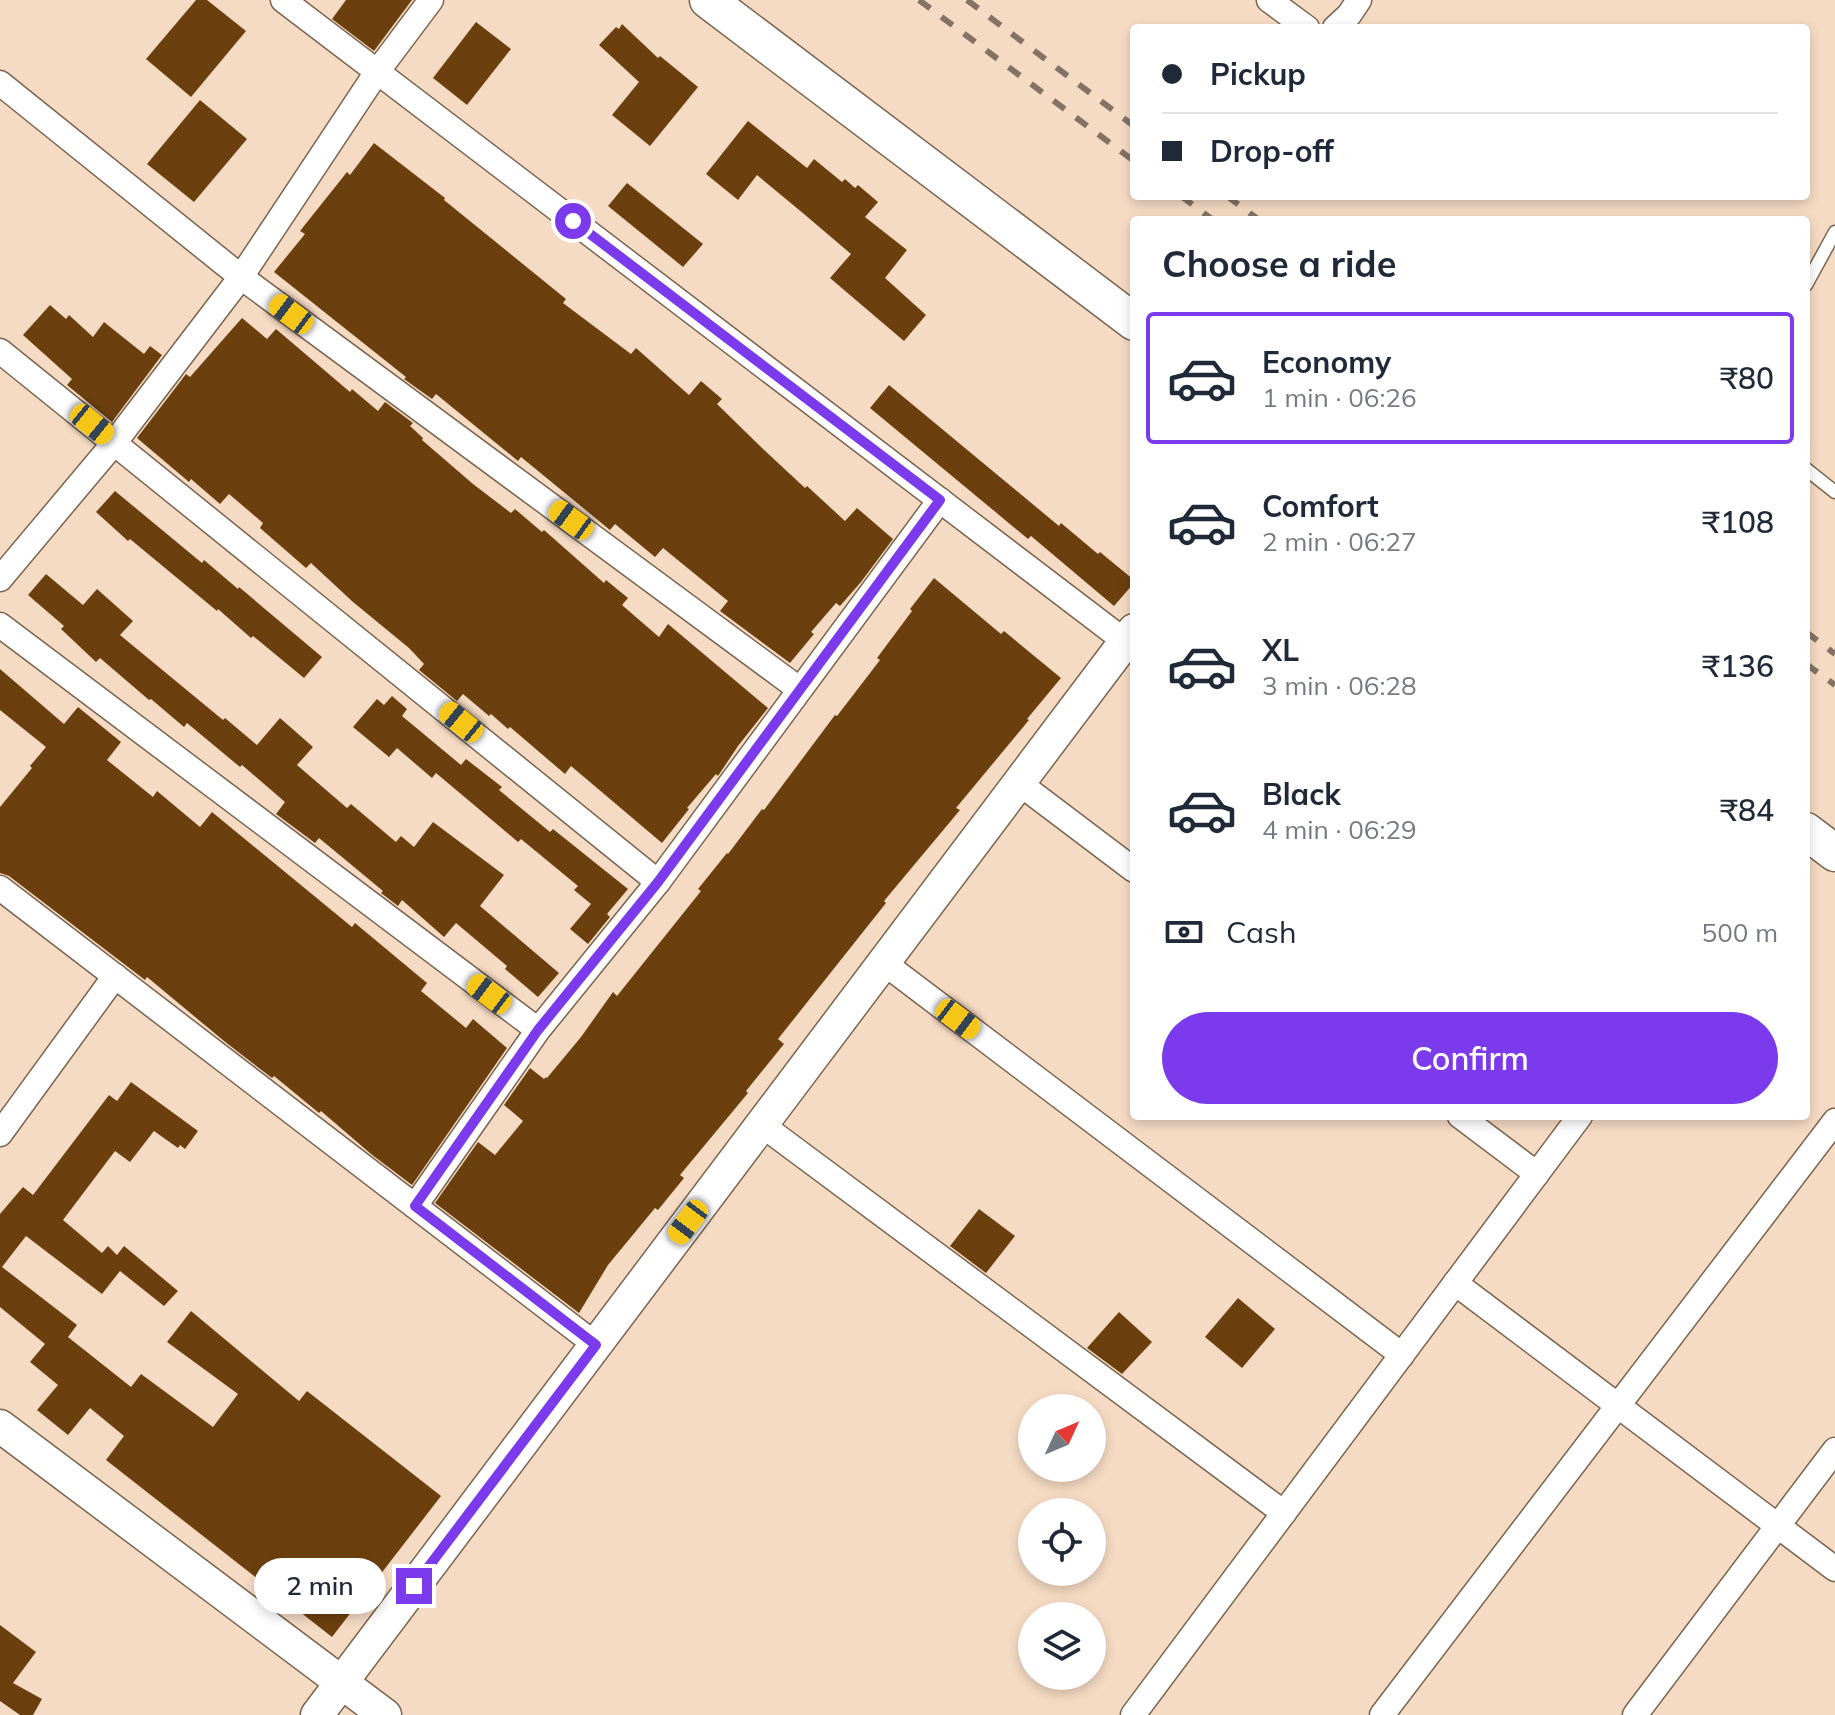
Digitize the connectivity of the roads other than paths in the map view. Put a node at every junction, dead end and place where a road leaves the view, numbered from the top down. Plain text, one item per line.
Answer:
1 (283, 0) edge
2 (431, 0) edge
3 (708, 0) edge
4 (1269, 0) edge
5 (1359, 0) edge
6 (1302, 24) edge
7 (1339, 24) edge
8 (377, 72) junction
9 (0, 83) edge
10 (1835, 232) edge
11 (241, 277) junction
12 (1810, 278) edge
13 (1130, 319) edge
14 (0, 351) edge
15 (115, 442) junction
16 (1810, 472) edge
17 (1835, 492) edge
18 (940, 500) junction
19 (0, 579) edge
20 (0, 625) edge
21 (1130, 636) edge
22 (799, 689) junction
23 (1019, 783) junction
24 (1810, 834) edge
25 (1835, 853) edge
26 (1130, 867) edge
27 (658, 882) junction
28 (0, 888) edge
29 (884, 963) junction
30 (115, 976) junction
31 (538, 1030) junction
32 (1465, 1120) edge
33 (1577, 1120) edge
34 (1835, 1121) edge
35 (762, 1125) junction
36 (0, 1134) edge
37 (1537, 1174) junction
38 (415, 1206) junction
39 (1455, 1283) junction
40 (596, 1345) junction
41 (1402, 1355) junction
42 (1618, 1405) junction
43 (0, 1426) edge
44 (1835, 1450) edge
45 (1284, 1513) junction
46 (1778, 1526) junction
47 (1835, 1569) edge
48 (342, 1683) junction
49 (317, 1715) edge
50 (385, 1715) edge
51 (1133, 1715) edge
52 (1382, 1715) edge
53 (1635, 1715) edge

1 - 8 street
2 - 8 street
3 - 13 main road
4 - 6 street
5 - 7 street
8 - 11 street
8 - 18 street
9 - 11 street
10 - 12 lane
11 - 15 street
11 - 22 street
14 - 15 street
15 - 19 street
15 - 27 street
16 - 17 lane
18 - 21 street
18 - 22 street
20 - 31 street
21 - 23 street
22 - 27 street
23 - 26 street
23 - 29 street
24 - 25 main road
27 - 31 street
28 - 30 street
29 - 35 street
29 - 41 street
30 - 36 street
30 - 38 street
31 - 38 street
32 - 37 street
33 - 37 street
34 - 42 street
35 - 40 street
35 - 45 street
37 - 39 street
38 - 40 street
39 - 41 street
39 - 42 street
40 - 48 street
41 - 45 street
42 - 46 street
42 - 52 street
43 - 48 street
44 - 46 street
45 - 51 street
46 - 47 street
46 - 53 street
48 - 49 street
48 - 50 street

